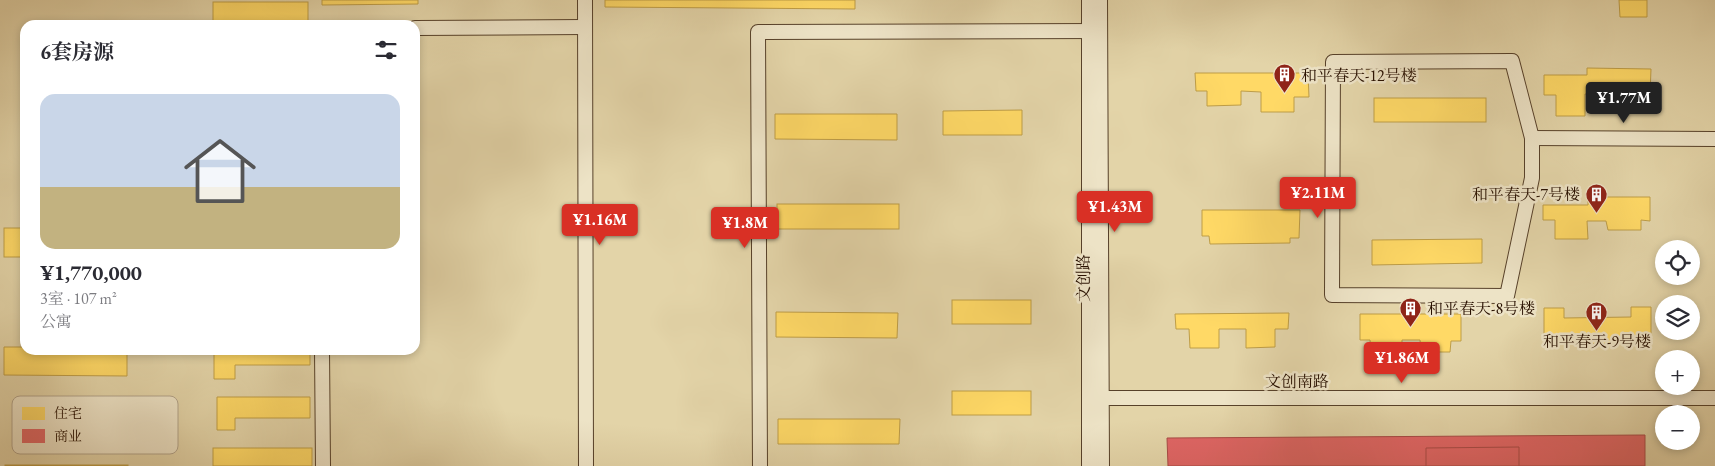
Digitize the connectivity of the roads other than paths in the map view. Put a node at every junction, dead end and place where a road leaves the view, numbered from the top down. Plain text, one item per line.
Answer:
1 (585, 0) edge
2 (1089, 0) edge
3 (1100, 0) edge
4 (584, 27) junction
5 (420, 28) edge
6 (1094, 31) junction
7 (1532, 138) junction
8 (1715, 139) edge
9 (322, 355) edge
10 (1095, 398) junction
11 (1715, 398) edge
12 (322, 466) edge
13 (586, 466) edge
14 (760, 466) edge
15 (1089, 466) edge
16 (1102, 466) edge

1 - 4 street
2 - 6 street, 文创路
3 - 6 street, 文创路
4 - 5 street
4 - 13 street
6 - 10 street, 文创路
6 - 14 street
7 - 7 street
7 - 8 street
9 - 12 street
10 - 11 street, 文创南路
10 - 15 street, 文创路
10 - 16 street, 文创路

